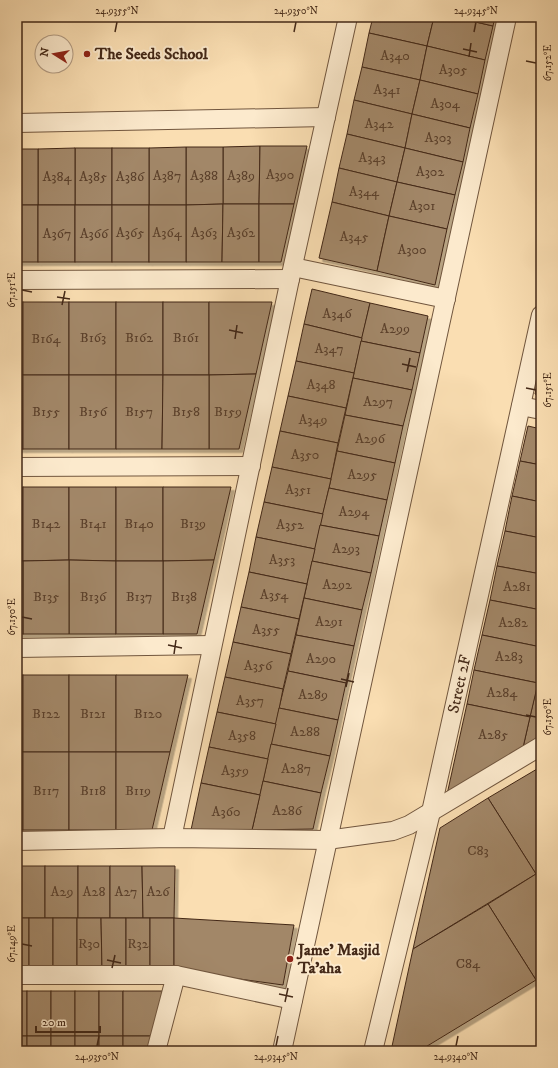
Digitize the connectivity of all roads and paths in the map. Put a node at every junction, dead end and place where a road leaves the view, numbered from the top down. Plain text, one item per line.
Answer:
1 (348, 17) edge
2 (507, 17) edge
3 (326, 117) junction
4 (17, 123) edge
5 (291, 273) junction
6 (17, 280) edge
7 (446, 299) junction
8 (541, 315) edge
9 (521, 406) junction
10 (541, 410) edge
11 (251, 466) junction
12 (17, 467) edge
13 (212, 645) junction
14 (17, 648) edge
15 (541, 746) edge
16 (431, 812) junction
17 (172, 838) junction
18 (327, 840) junction
19 (17, 842) edge
20 (17, 975) edge
21 (176, 975) junction
22 (293, 1000) junction
23 (156, 1051) edge
24 (282, 1051) edge
25 (373, 1051) edge

1 - 3 street
2 - 7 street
3 - 4 street
3 - 5 street
5 - 6 street
5 - 7 street
5 - 11 street
7 - 18 street
8 - 9 street, Street 2F
9 - 10 street
9 - 16 street, Street 2F
11 - 12 street
11 - 13 street
13 - 14 street
13 - 17 street
15 - 16 street
16 - 18 street
16 - 25 street, Street 2F
17 - 18 street
17 - 19 street
18 - 22 street
20 - 21 street
21 - 22 street
21 - 23 street
22 - 24 street

